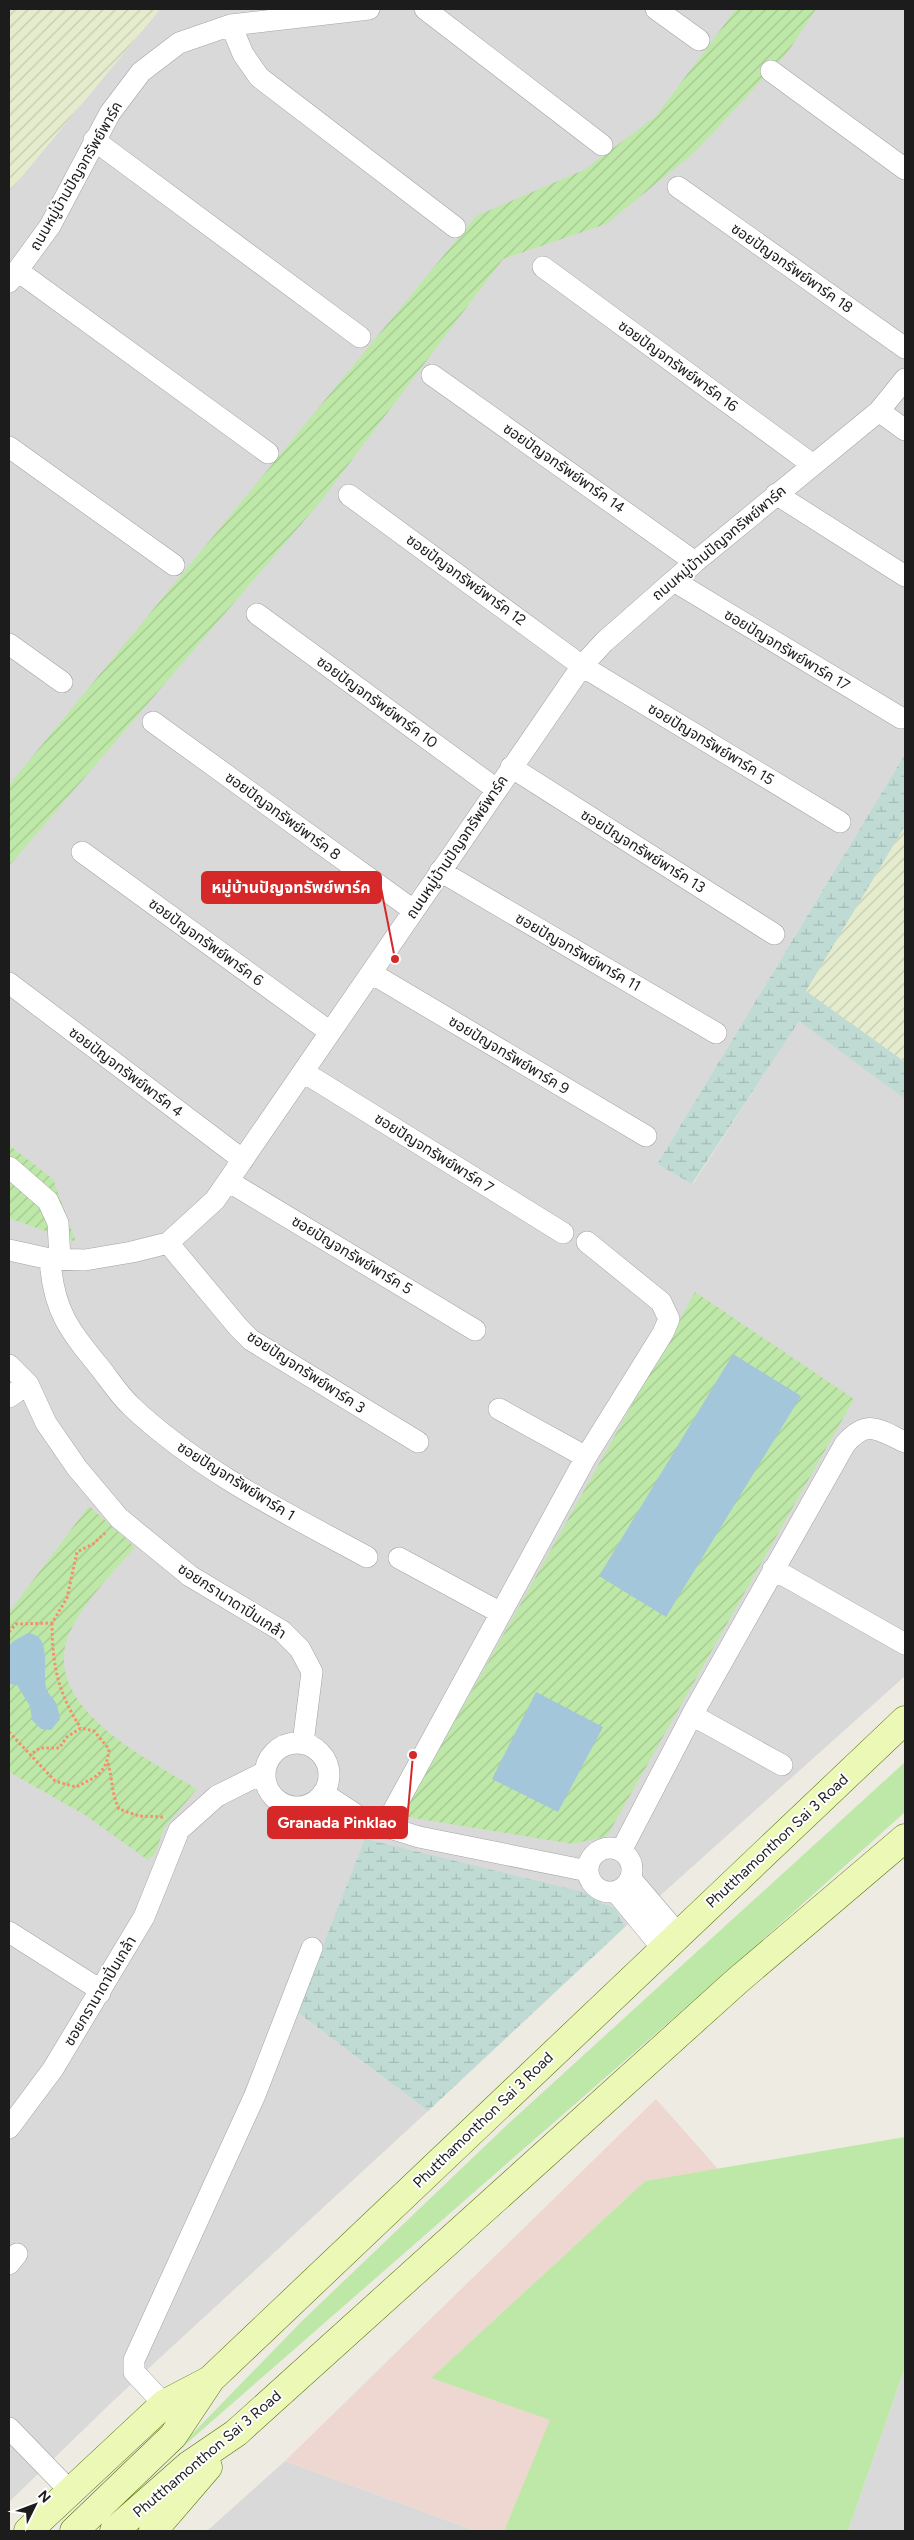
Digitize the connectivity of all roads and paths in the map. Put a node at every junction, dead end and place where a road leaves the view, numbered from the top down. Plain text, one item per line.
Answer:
1 (369, 9) edge
2 (425, 9) edge
3 (656, 9) edge
4 (231, 26) junction
5 (699, 40) dead end
6 (771, 71) dead end
7 (94, 140) junction
8 (602, 145) dead end
9 (905, 169) edge
10 (678, 187) dead end
11 (456, 227) dead end
12 (543, 267) dead end
13 (14, 277) edge
14 (360, 337) dead end
15 (905, 348) edge
16 (432, 374) dead end
17 (905, 379) edge
18 (879, 411) junction
19 (905, 430) edge
20 (9, 447) edge
21 (268, 453) dead end
22 (813, 465) junction
23 (776, 494) junction
24 (349, 495) dead end
25 (695, 562) junction
26 (174, 565) dead end
27 (905, 576) edge
28 (674, 581) junction
29 (257, 614) dead end
30 (9, 644) edge
31 (582, 666) junction
32 (62, 682) dead end
33 (901, 718) dead end
34 (154, 722) dead end
35 (511, 767) junction
36 (496, 789) junction
37 (840, 822) dead end
38 (82, 852) dead end
39 (440, 871) junction
40 (414, 910) junction
41 (774, 934) dead end
42 (371, 973) junction
43 (9, 983) edge
44 (330, 1032) junction
45 (716, 1033) dead end
46 (304, 1073) junction
47 (646, 1136) dead end
48 (243, 1160) junction
49 (9, 1166) edge
50 (228, 1181) junction
51 (563, 1232) dead end
52 (587, 1242) dead end
53 (168, 1243) junction
54 (9, 1250) edge
55 (55, 1259) junction
56 (476, 1330) dead end
57 (9, 1365) edge
58 (28, 1384) junction
59 (9, 1397) edge
60 (499, 1409) dead end
61 (418, 1442) dead end
62 (905, 1442) edge
63 (586, 1457) junction
64 (119, 1518) junction
65 (367, 1557) dead end
66 (399, 1558) dead end
67 (773, 1570) junction
68 (499, 1612) junction
69 (52, 1623) junction
70 (9, 1632) edge
71 (905, 1644) edge
72 (692, 1715) junction
73 (905, 1720) edge
74 (81, 1728) junction
75 (9, 1732) edge
76 (303, 1743) junction
77 (31, 1754) junction
78 (108, 1762) junction
79 (782, 1765) dead end
80 (265, 1772) junction
81 (323, 1793) junction
82 (385, 1826) junction
83 (179, 1830) junction
84 (905, 1838) edge
85 (621, 1851) junction
86 (588, 1871) junction
87 (623, 1886) junction
88 (9, 1932) edge
89 (671, 1941) junction
90 (312, 1948) dead end
91 (100, 1993) junction
92 (9, 2128) edge
93 (212, 2379) junction
94 (164, 2404) junction
95 (9, 2428) edge
96 (236, 2433) junction
97 (71, 2492) junction
98 (158, 2530) edge
99 (28, 2531) edge
100 (74, 2531) edge
101 (114, 2531) edge

1 - 4 street, ถนนหมู่บ้านปัญจทรัพย์พาร์ค
2 - 8 street
3 - 5 street
4 - 7 street, ถนนหมู่บ้านปัญจทรัพย์พาร์ค
4 - 11 street
6 - 9 street
7 - 13 street, ถนนหมู่บ้านปัญจทรัพย์พาร์ค
7 - 14 street
10 - 15 street, ซอยปัญจทรัพย์พาร์ค 18
12 - 22 street, ซอยปัญจทรัพย์พาร์ค 16
13 - 21 street
16 - 25 street, ซอยปัญจทรัพย์พาร์ค 14
17 - 18 street, ถนนหมู่บ้านปัญจทรัพย์พาร์ค
18 - 19 street
18 - 22 street, ถนนหมู่บ้านปัญจทรัพย์พาร์ค
20 - 26 street
22 - 23 street, ถนนหมู่บ้านปัญจทรัพย์พาร์ค
23 - 25 street, ถนนหมู่บ้านปัญจทรัพย์พาร์ค
23 - 27 street
24 - 31 street, ซอยปัญจทรัพย์พาร์ค 12
25 - 28 street, ถนนหมู่บ้านปัญจทรัพย์พาร์ค
28 - 31 street, ถนนหมู่บ้านปัญจทรัพย์พาร์ค
28 - 33 street, ซอยปัญจทรัพย์พาร์ค 17
29 - 36 street, ซอยปัญจทรัพย์พาร์ค 10
30 - 32 street
31 - 35 street, ถนนหมู่บ้านปัญจทรัพย์พาร์ค
31 - 37 street, ซอยปัญจทรัพย์พาร์ค 15
34 - 40 street, ซอยปัญจทรัพย์พาร์ค 8
35 - 36 street, ถนนหมู่บ้านปัญจทรัพย์พาร์ค
35 - 41 street, ซอยปัญจทรัพย์พาร์ค 13
36 - 39 street, ถนนหมู่บ้านปัญจทรัพย์พาร์ค
38 - 44 street, ซอยปัญจทรัพย์พาร์ค 6
39 - 40 street, ถนนหมู่บ้านปัญจทรัพย์พาร์ค
39 - 45 street, ซอยปัญจทรัพย์พาร์ค 11
40 - 42 street, ถนนหมู่บ้านปัญจทรัพย์พาร์ค
42 - 44 street, ถนนหมู่บ้านปัญจทรัพย์พาร์ค
42 - 47 street, ซอยปัญจทรัพย์พาร์ค 9
43 - 48 street, ซอยปัญจทรัพย์พาร์ค 4
44 - 46 street, ถนนหมู่บ้านปัญจทรัพย์พาร์ค
46 - 48 street, ถนนหมู่บ้านปัญจทรัพย์พาร์ค
46 - 51 street, ซอยปัญจทรัพย์พาร์ค 7
48 - 50 street, ถนนหมู่บ้านปัญจทรัพย์พาร์ค
49 - 55 street, ซอยปัญจทรัพย์พาร์ค 1
50 - 53 street, ถนนหมู่บ้านปัญจทรัพย์พาร์ค
50 - 56 street, ซอยปัญจทรัพย์พาร์ค 5
52 - 63 street
53 - 55 street
53 - 61 street, ซอยปัญจทรัพย์พาร์ค 3
54 - 55 street
55 - 65 street, ซอยปัญจทรัพย์พาร์ค 1
57 - 58 street, ซอยกรานาดาปิ่นเกล้า
58 - 59 street
58 - 64 street, ซอยกรานาดาปิ่นเกล้า
60 - 63 street
62 - 67 street
63 - 68 street
64 - 69 path
64 - 76 street, ซอยกรานาดาปิ่นเกล้า
66 - 68 street
67 - 71 street
67 - 72 street
68 - 82 street
69 - 70 path
69 - 74 path
72 - 79 street
72 - 85 street
73 - 89 main road, Phutthamonthon Sai 3 Road
74 - 77 path
74 - 78 path
75 - 77 path
76 - 80 street
76 - 81 street
77 - 78 path
78 - 83 path
80 - 81 street
80 - 83 street, ซอยกรานาดาปิ่นเกล้า
81 - 82 street
82 - 86 street
83 - 91 street, ซอยกรานาดาปิ่นเกล้า
84 - 96 main road, Phutthamonthon Sai 3 Road
85 - 86 street
85 - 87 street
86 - 87 street
87 - 89 street
88 - 91 street
89 - 93 main road, Phutthamonthon Sai 3 Road
90 - 94 street
91 - 92 street, ซอยกรานาดาปิ่นเกล้า
93 - 94 main road
93 - 100 main road, Phutthamonthon Sai 3 Road
94 - 97 main road
95 - 97 street
96 - 98 main road
96 - 101 main road, Phutthamonthon Sai 3 Road
97 - 99 main road

